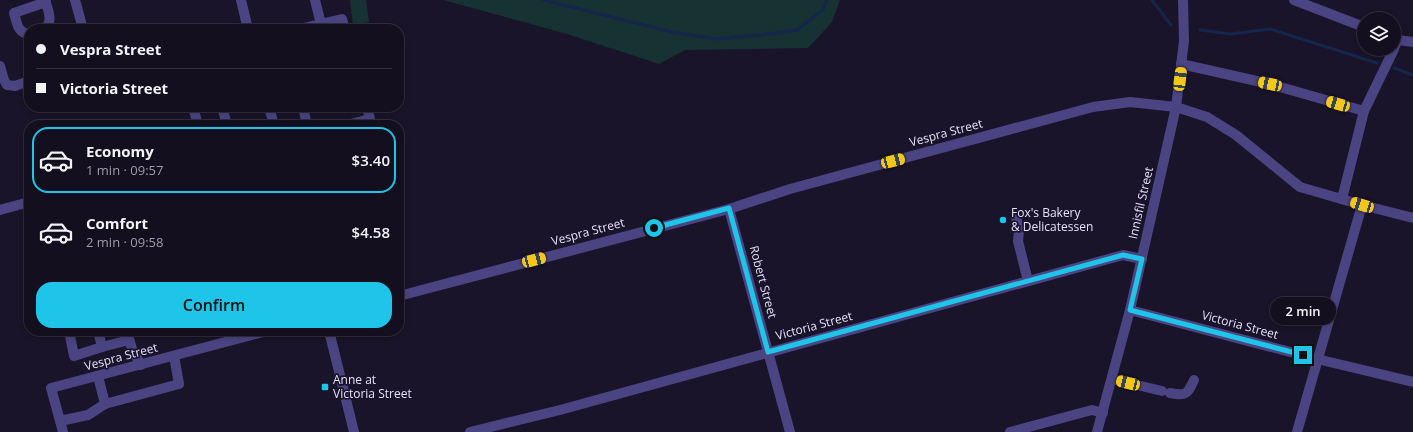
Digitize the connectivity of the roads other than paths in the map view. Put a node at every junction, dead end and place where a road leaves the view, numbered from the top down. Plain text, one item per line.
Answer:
1 (75, 0) edge
2 (240, 0) edge
3 (316, 0) edge
4 (1183, 0) edge
5 (1294, 0) edge
6 (45, 1) edge
7 (48, 24) edge
8 (82, 24) edge
9 (247, 24) edge
10 (321, 24) joint
11 (344, 24) edge
12 (1357, 24) edge
13 (24, 34) edge
14 (1413, 42) edge
15 (1401, 43) edge
16 (1390, 56) edge
17 (1181, 64) junction
18 (0, 66) edge
19 (24, 83) edge
20 (1176, 107) junction
21 (368, 112) edge
22 (1364, 112) junction
23 (366, 120) edge
24 (1342, 199) junction
25 (24, 203) edge
26 (1362, 205) junction
27 (729, 208) junction
28 (0, 210) edge
29 (1016, 217) dead end
30 (1413, 218) edge
31 (1142, 259) junction
32 (1028, 281) junction
33 (404, 295) edge
34 (1130, 310) junction
35 (70, 336) edge
36 (99, 336) edge
37 (126, 336) edge
38 (128, 336) edge
39 (248, 336) edge
40 (329, 336) edge
41 (102, 348) junction
42 (768, 352) junction
43 (174, 356) junction
44 (1317, 359) junction
45 (141, 365) junction
46 (98, 376) junction
47 (1112, 379) junction
48 (1194, 380) dead end
49 (1413, 382) edge
50 (105, 404) junction
51 (1103, 412) junction
52 (60, 421) junction
53 (63, 432) edge
54 (354, 432) edge
55 (470, 432) edge
56 (790, 432) edge
57 (1010, 432) edge
58 (1098, 432) edge
59 (1297, 432) edge

1 - 8 street
2 - 9 street
3 - 10 street
4 - 17 street, Innisfil Street
5 - 12 street
6 - 7 street
6 - 13 street
10 - 11 street
14 - 15 street
16 - 22 street
17 - 20 street, Innisfil Street
17 - 22 street
18 - 19 street
20 - 24 street, Vespra Street
20 - 27 street, Vespra Street
20 - 31 street, Innisfil Street
21 - 23 street
22 - 24 street
24 - 26 street, Vespra Street
25 - 28 street
26 - 30 street, Vespra Street
26 - 44 street
27 - 33 street, Vespra Street
27 - 42 street, Robert Street
29 - 32 street
31 - 32 street, Victoria Street
31 - 34 street, Innisfil Street
32 - 42 street, Victoria Street
34 - 44 street, Victoria Street
34 - 47 street, Innisfil Street
35 - 41 street
36 - 41 street
37 - 41 street
38 - 45 street
39 - 43 street, Vespra Street
40 - 54 street
42 - 55 street, Victoria Street
42 - 56 street, Robert Street
43 - 45 street, Vespra Street
43 - 50 street
44 - 49 street, Victoria Street
44 - 59 street
45 - 46 street, Vespra Street
46 - 50 street
46 - 52 street, Vespra Street
47 - 48 street
47 - 51 street, Innisfil Street
50 - 52 street
51 - 57 street
51 - 58 street, Innisfil Street
52 - 53 street

